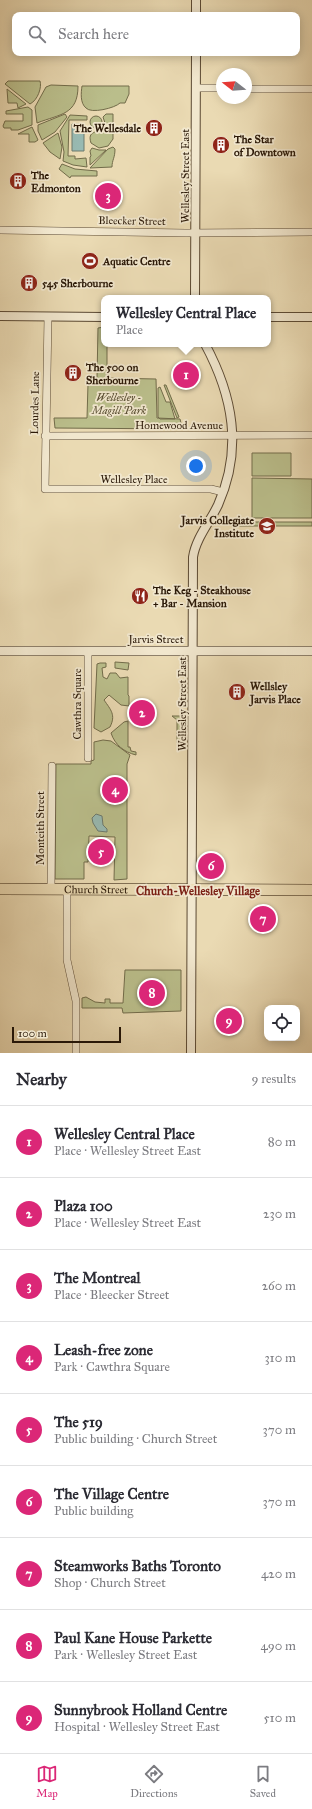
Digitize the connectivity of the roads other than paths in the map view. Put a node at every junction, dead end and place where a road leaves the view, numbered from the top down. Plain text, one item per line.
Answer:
1 (196, 0) edge
2 (196, 12) edge
3 (196, 56) edge
4 (196, 88) junction
5 (216, 88) edge
6 (252, 89) edge
7 (312, 89) edge
8 (0, 230) edge
9 (312, 232) edge
10 (196, 233) junction
11 (195, 295) edge
12 (0, 316) edge
13 (48, 317) junction
14 (101, 317) edge
15 (271, 317) edge
16 (312, 317) edge
17 (206, 347) edge
18 (233, 435) junction
19 (312, 435) edge
20 (46, 436) junction
21 (45, 489) joint
22 (223, 492) junction
23 (0, 651) edge
24 (88, 651) junction
25 (192, 651) junction
26 (312, 652) edge
27 (88, 758) dead end
28 (52, 766) dead end
29 (0, 889) edge
30 (51, 890) junction
31 (67, 890) junction
32 (193, 890) junction
33 (312, 890) edge
34 (76, 1053) edge
35 (192, 1053) edge

1 - 2 street
3 - 4 street, Wellesley Street East
4 - 5 street
4 - 10 street, Wellesley Street East
6 - 7 street
8 - 10 street, Bleecker Street
9 - 10 street, Bleecker Street
10 - 11 street, Wellesley Street East
12 - 13 street
13 - 14 street
13 - 20 street, Lourdes Lane
15 - 16 street
17 - 18 street, Wellesley Street East
18 - 19 street, Homewood Avenue
18 - 20 street, Homewood Avenue
18 - 22 street, Wellesley Street East
20 - 21 street, Lourdes Lane
21 - 22 street, Wellesley Place
22 - 25 street, Wellesley Street East
23 - 24 main road, Jarvis Street
24 - 25 main road, Jarvis Street
24 - 27 street, Cawthra Square
25 - 26 main road, Jarvis Street
25 - 32 street, Wellesley Street East
28 - 30 street, Monteith Street
29 - 30 main road, Church Street
30 - 31 main road, Church Street
31 - 32 main road, Church Street
31 - 34 street
32 - 33 main road, Church Street
32 - 35 street, Wellesley Street East

